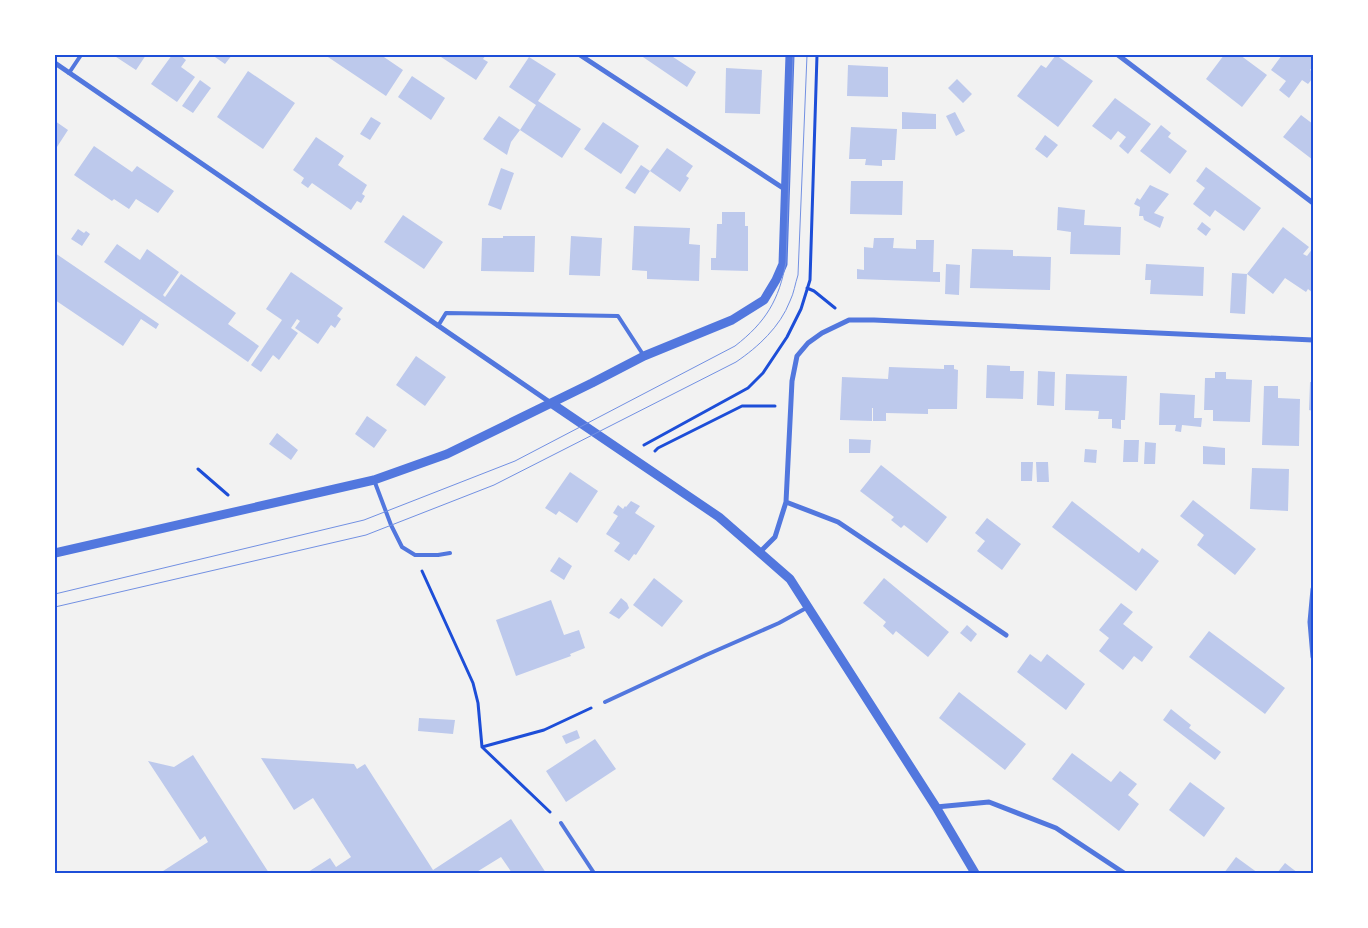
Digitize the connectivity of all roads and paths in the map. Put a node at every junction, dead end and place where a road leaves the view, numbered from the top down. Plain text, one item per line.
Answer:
1 (80, 55) edge
2 (580, 55) edge
3 (790, 55) edge
4 (817, 55) edge
5 (1118, 55) edge
6 (55, 63) edge
7 (68, 72) junction
8 (786, 190) junction
9 (1313, 203) edge
10 (807, 288) junction
11 (849, 320) junction
12 (438, 326) junction
13 (1313, 340) edge
14 (644, 356) junction
15 (551, 403) junction
16 (790, 405) junction
17 (627, 454) junction
18 (642, 464) junction
19 (198, 469) dead end
20 (374, 480) junction
21 (786, 502) junction
22 (245, 510) junction
23 (760, 552) junction
24 (55, 553) edge
25 (450, 553) dead end
26 (415, 555) junction
27 (1313, 589) edge
28 (808, 607) junction
29 (1006, 635) dead end
30 (1313, 657) edge
31 (605, 702) joint
32 (482, 747) junction
33 (936, 807) junction
34 (561, 822) joint
35 (594, 873) edge
36 (975, 873) edge
37 (1124, 873) edge

1 - 7 lane
2 - 8 street
3 - 8 street
4 - 10 path
5 - 9 street
6 - 7 street
7 - 12 street
8 - 14 street
10 - 11 path
10 - 17 path
11 - 13 street
11 - 16 street
12 - 14 lane
12 - 15 street
14 - 15 street
15 - 17 street
15 - 20 street
16 - 18 path
16 - 21 street
17 - 18 street
18 - 23 street
19 - 22 path
20 - 22 street
20 - 26 lane
21 - 23 street
21 - 29 street
22 - 24 street
23 - 28 street
25 - 26 lane
26 - 32 path
27 - 30 street
28 - 31 lane
28 - 33 street
31 - 32 path
32 - 34 path
33 - 36 street
33 - 37 street
34 - 35 lane

